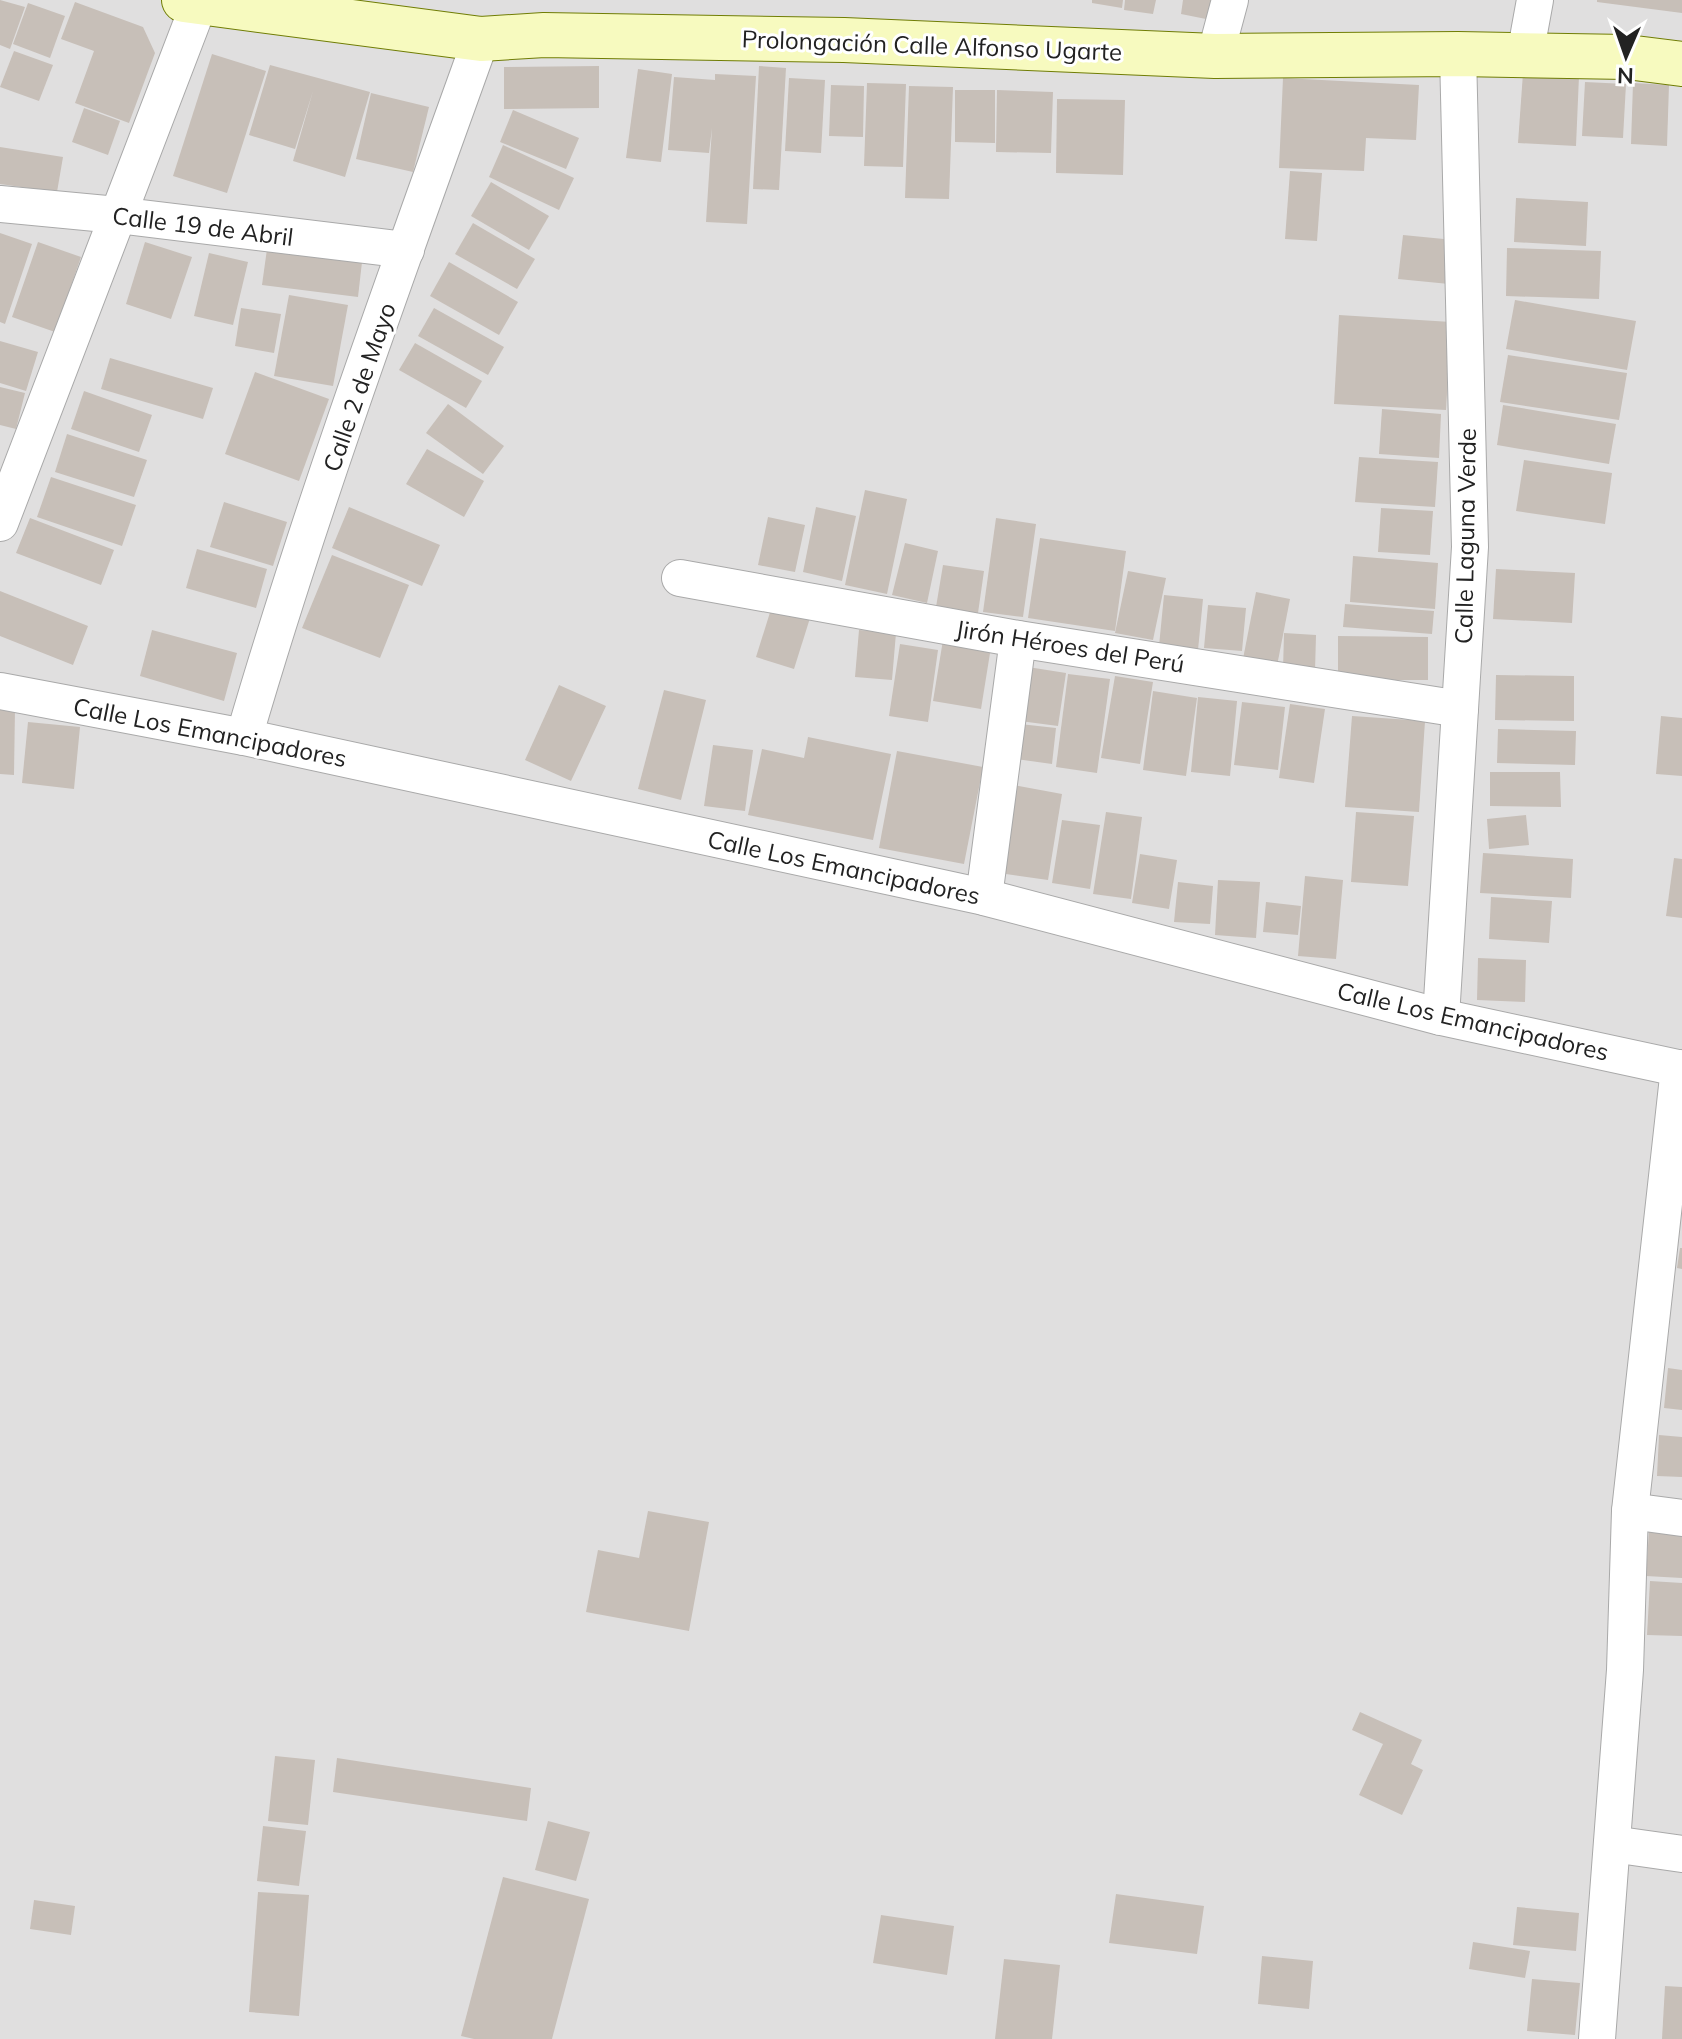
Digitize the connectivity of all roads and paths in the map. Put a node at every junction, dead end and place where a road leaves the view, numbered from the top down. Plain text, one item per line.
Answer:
1 (1230, 0) edge
2 (1535, 0) edge
3 (192, 2) edge
4 (481, 39) junction
5 (1458, 54) junction
6 (1525, 55) junction
7 (1215, 56) junction
8 (1682, 64) edge
9 (0, 204) edge
10 (117, 215) junction
11 (406, 250) junction
12 (0, 523) edge
13 (680, 578) dead end
14 (1018, 639) junction
15 (0, 691) edge
16 (1460, 709) junction
17 (244, 737) junction
18 (984, 897) junction
19 (1441, 1017) junction
20 (1680, 1068) edge
21 (1630, 1511) junction
22 (1682, 1518) edge
23 (1612, 1844) junction
24 (1682, 1854) edge
25 (1597, 2039) edge

1 - 7 street
2 - 6 street
3 - 4 street, Prolongación Calle Alfonso Ugarte
3 - 10 street
4 - 7 street, Prolongación Calle Alfonso Ugarte
4 - 11 street, Calle 2 de Mayo
5 - 6 street, Prolongación Calle Alfonso Ugarte
5 - 7 street, Prolongación Calle Alfonso Ugarte
5 - 16 street, Calle Laguna Verde
6 - 8 street, Prolongación Calle Alfonso Ugarte
9 - 10 street, Calle 19 de Abril
10 - 11 street, Calle 19 de Abril
10 - 12 street
11 - 17 street, Calle 2 de Mayo
13 - 14 street, Jirón Héroes del Perú
14 - 16 street, Jirón Héroes del Perú
14 - 18 street
15 - 17 street, Calle Los Emancipadores
16 - 19 street, Calle Laguna Verde
17 - 18 street, Calle Los Emancipadores
18 - 19 street, Calle Los Emancipadores
19 - 20 street, Calle Los Emancipadores
20 - 21 street
21 - 22 street
21 - 23 street
23 - 24 street
23 - 25 street

